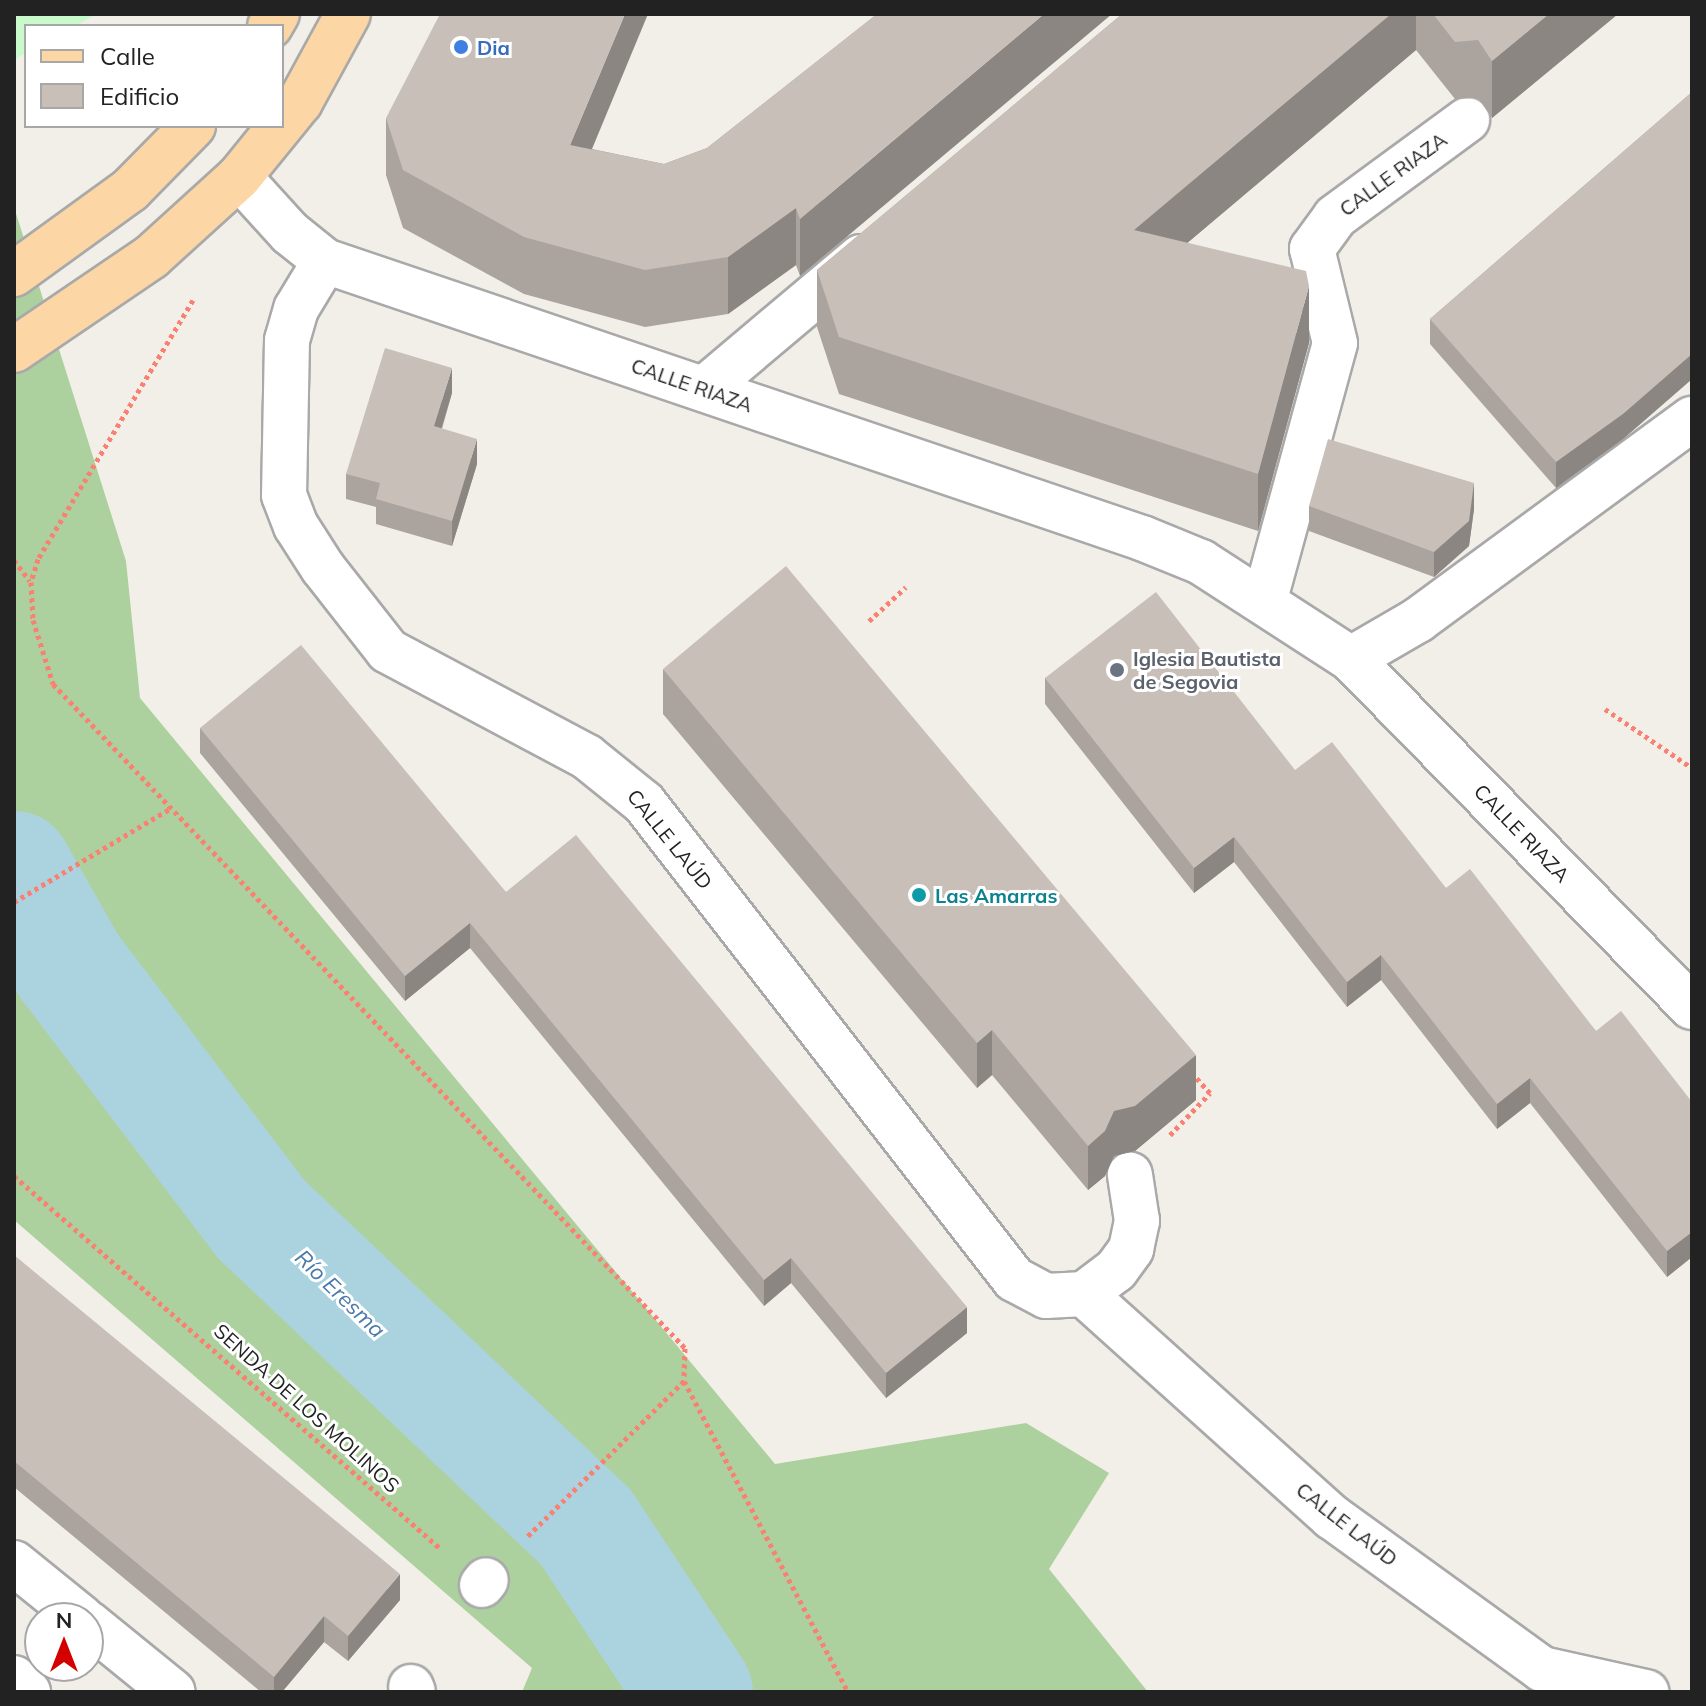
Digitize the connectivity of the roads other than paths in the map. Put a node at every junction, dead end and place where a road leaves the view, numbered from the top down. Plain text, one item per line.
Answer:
1 (348, 14) edge
2 (1467, 120) dead end
3 (284, 122) edge
4 (191, 128) edge
5 (279, 128) edge
6 (239, 177) junction
7 (135, 186) junction
8 (887, 236) edge
9 (325, 261) junction
10 (14, 274) edge
11 (14, 350) edge
12 (704, 389) junction
13 (1692, 419) edge
14 (1265, 599) junction
15 (1351, 659) junction
16 (1692, 1007) edge
17 (1130, 1175) road end
18 (1084, 1294) junction
19 (14, 1563) edge
20 (62, 1602) edge
21 (104, 1636) edge
22 (14, 1678) edge
23 (28, 1692) edge
24 (173, 1692) edge
25 (1646, 1692) edge

1 - 3 main road
2 - 14 street, CALLE RIAZA
4 - 7 main road
5 - 6 main road
6 - 7 main road
6 - 9 street, CALLE RIAZA
6 - 11 main road
7 - 10 main road
8 - 12 street
9 - 12 street, CALLE RIAZA
9 - 18 street, CALLE LAÚD
12 - 14 street, CALLE RIAZA
13 - 15 street
14 - 15 street, CALLE RIAZA
15 - 16 street, CALLE RIAZA
17 - 18 street
18 - 25 street, CALLE LAÚD
19 - 20 street
21 - 24 street
22 - 23 street

